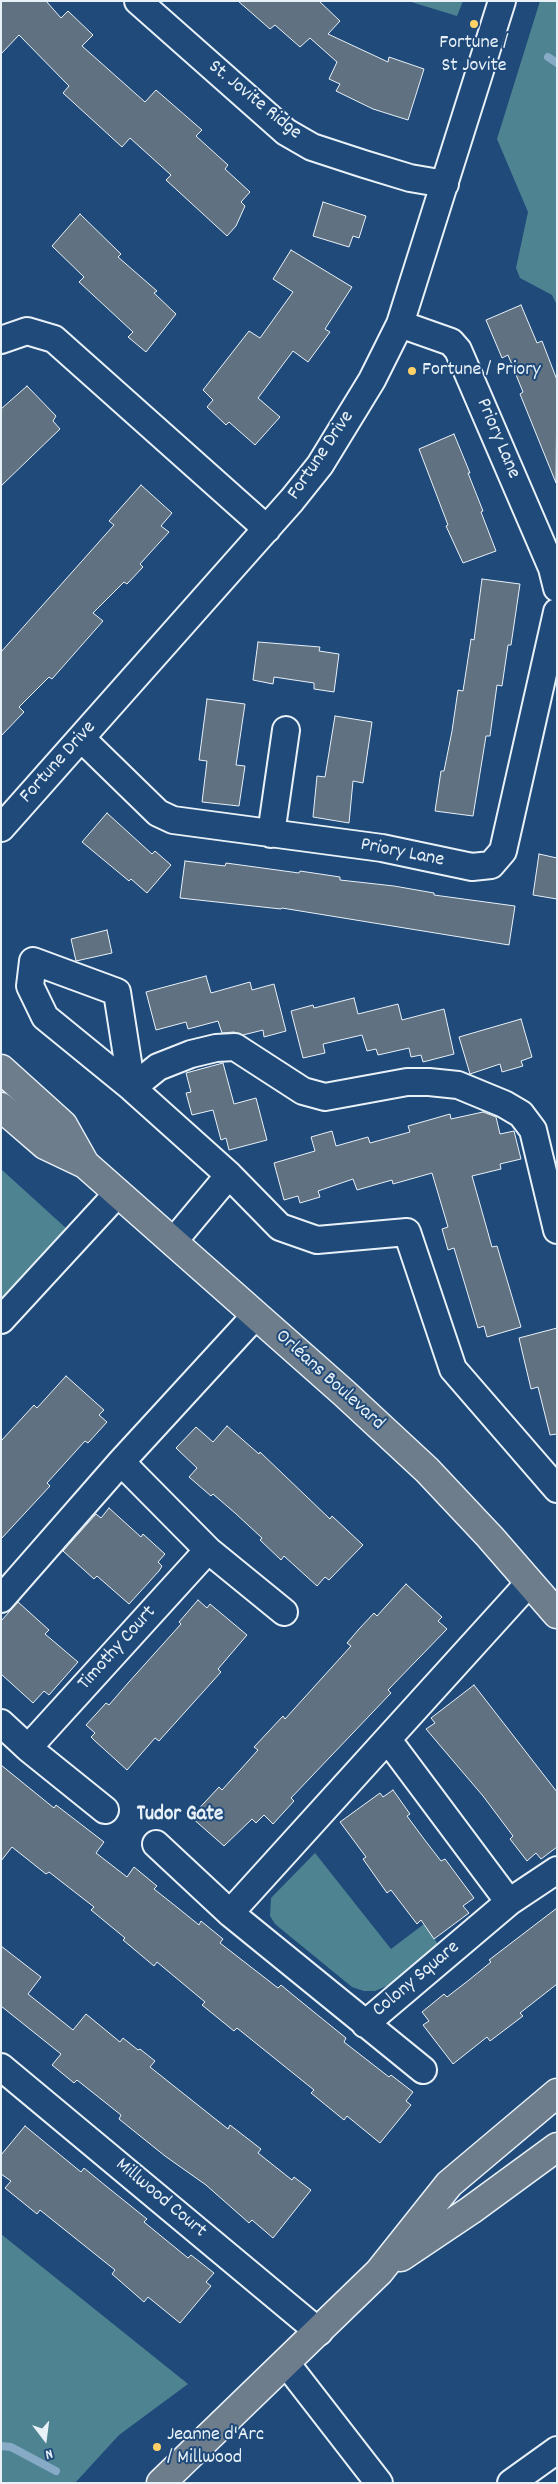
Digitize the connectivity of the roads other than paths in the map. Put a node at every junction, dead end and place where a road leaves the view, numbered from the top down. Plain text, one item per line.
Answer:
1 (138, 1) edge
2 (502, 1) edge
3 (445, 184) junction
4 (400, 324) junction
5 (1, 340) edge
6 (267, 529) junction
7 (557, 588) edge
8 (557, 612) edge
9 (286, 730) dead end
10 (81, 738) junction
11 (6, 813) edge
12 (271, 834) junction
13 (1, 1069) edge
14 (132, 1088) junction
15 (1, 1107) edge
16 (85, 1164) junction
17 (229, 1175) junction
18 (118, 1193) junction
19 (557, 1230) edge
20 (173, 1242) junction
21 (255, 1316) junction
22 (1, 1320) edge
23 (121, 1462) junction
24 (557, 1489) edge
25 (208, 1550) junction
26 (529, 1583) junction
27 (1, 1599) edge
28 (284, 1612) dead end
29 (557, 1614) edge
30 (1, 1722) edge
31 (388, 1740) junction
32 (28, 1748) junction
33 (105, 1810) dead end
34 (156, 1844) dead end
35 (557, 1870) edge
36 (509, 1902) junction
37 (230, 1913) junction
38 (365, 2024) junction
39 (1, 2067) edge
40 (423, 2070) dead end
41 (557, 2093) edge
42 (557, 2147) edge
43 (379, 2272) junction
44 (319, 2332) junction
45 (286, 2363) junction
46 (557, 2450) edge
47 (161, 2483) edge
48 (378, 2483) edge
49 (511, 2483) edge

1 - 3 street, St. Jovite Ridge
2 - 3 street, Fortune Drive
3 - 4 street, Fortune Drive
4 - 6 street, Fortune Drive
4 - 7 street, Priory Lane
5 - 6 street
6 - 10 street, Fortune Drive
8 - 12 street, Priory Lane
9 - 12 street
10 - 11 street, Fortune Drive
10 - 12 street, Priory Lane
13 - 16 main road, Orléans Boulevard
14 - 14 street
14 - 17 street
14 - 19 street
15 - 16 main road, Orléans Boulevard
16 - 18 main road, Orléans Boulevard
17 - 20 street
17 - 24 street
18 - 20 main road, Orléans Boulevard
18 - 22 street
20 - 21 main road, Orléans Boulevard
21 - 23 street
21 - 26 main road, Orléans Boulevard
23 - 25 street
23 - 27 street
25 - 28 street
25 - 32 street, Timothy Court
26 - 29 main road, Orléans Boulevard
26 - 31 street
30 - 32 street
31 - 36 street
31 - 37 street
32 - 33 street
34 - 37 street, Colony Square
35 - 36 street, Colony Square
36 - 38 street, Colony Square
37 - 38 street, Colony Square
38 - 40 street
39 - 44 street, Millwood Court
41 - 43 main road
42 - 43 main road
43 - 44 main road
44 - 45 main road
45 - 47 main road
45 - 48 street
46 - 49 street

